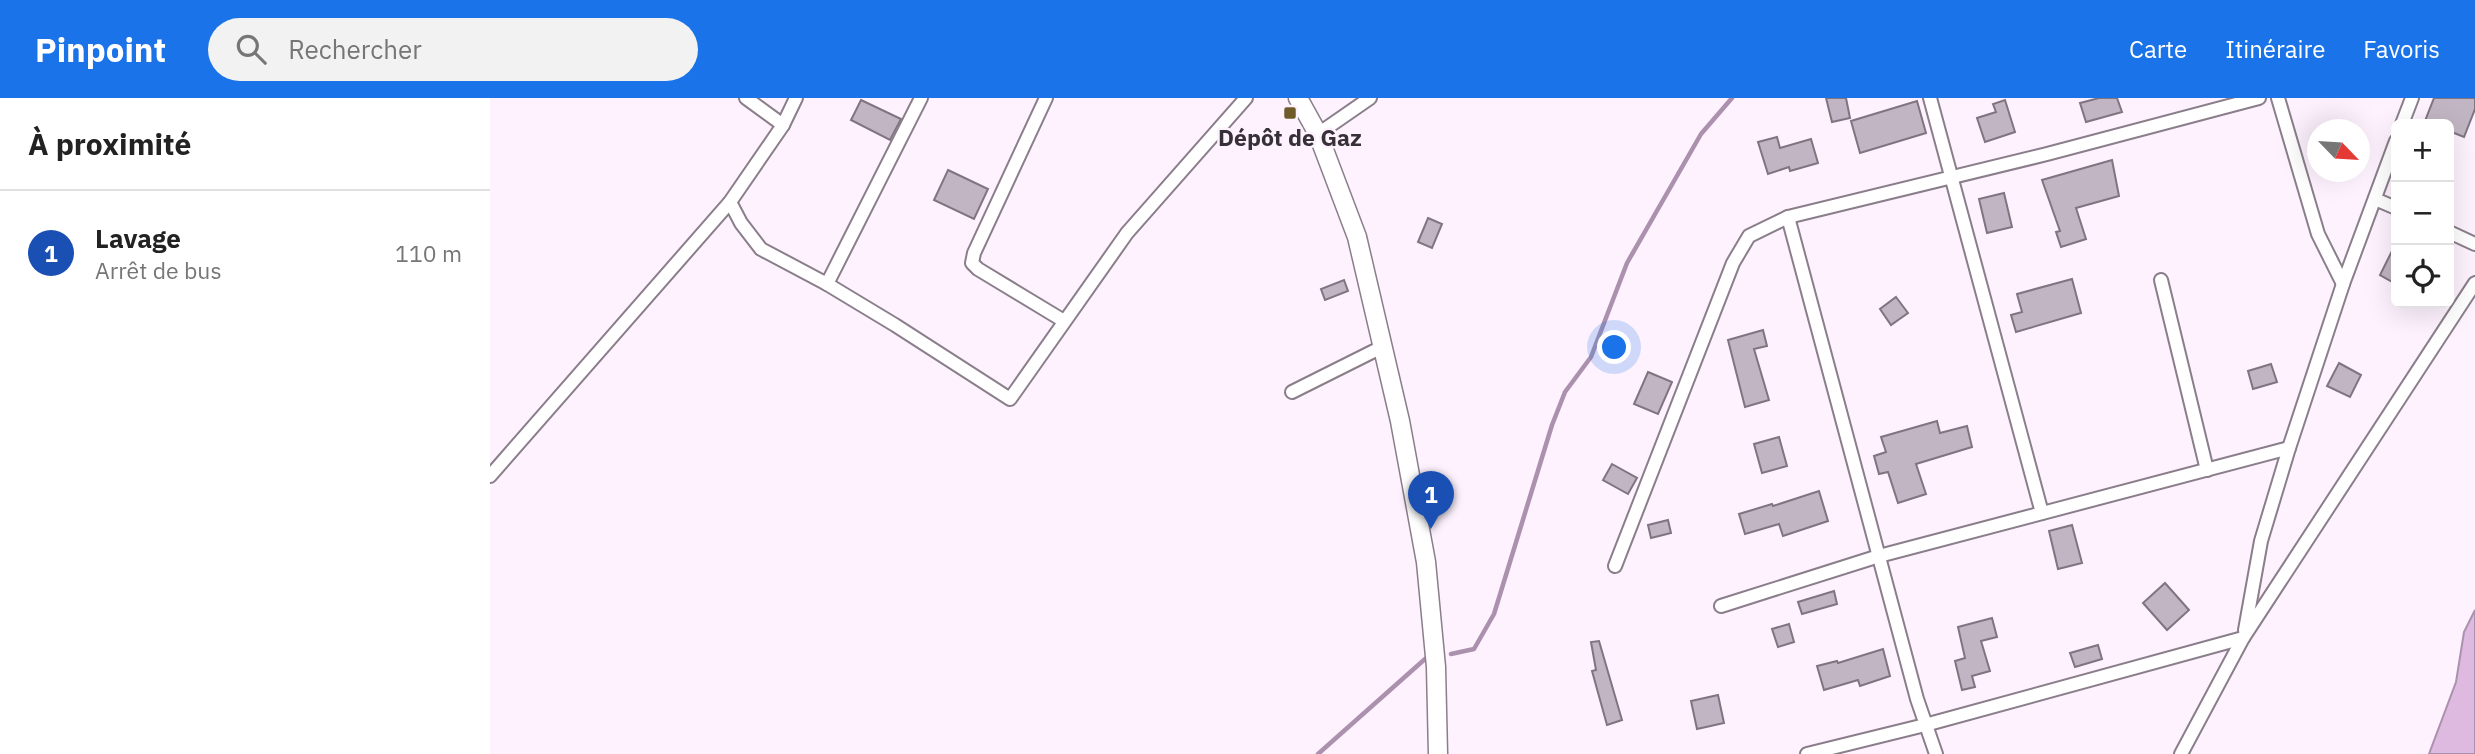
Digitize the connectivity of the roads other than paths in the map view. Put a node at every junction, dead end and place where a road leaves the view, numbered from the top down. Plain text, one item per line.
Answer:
1 (746, 98) edge
2 (796, 98) edge
3 (921, 98) edge
4 (1046, 98) edge
5 (1246, 98) edge
6 (1298, 98) edge
7 (1370, 98) edge
8 (1930, 98) edge
9 (2259, 98) edge
10 (2278, 98) edge
11 (2412, 98) edge
12 (2404, 119) edge
13 (783, 125) junction
14 (1318, 134) junction
15 (2391, 155) edge
16 (1950, 177) junction
17 (2375, 199) junction
18 (730, 202) junction
19 (2391, 206) edge
20 (1788, 217) junction
21 (2454, 234) edge
22 (2475, 244) edge
23 (2161, 280) dead end
24 (2475, 283) edge
25 (2343, 284) junction
26 (827, 285) junction
27 (1064, 321) junction
28 (1384, 346) junction
29 (1292, 392) dead end
30 (2289, 449) junction
31 (2207, 470) junction
32 (490, 477) edge
33 (2042, 513) junction
34 (1879, 556) junction
35 (1615, 566) dead end
36 (1721, 606) dead end
37 (2243, 638) junction
38 (1925, 724) junction
39 (1438, 754) edge
40 (1807, 754) edge
41 (1936, 754) edge
42 (2181, 754) edge

1 - 13 street
2 - 13 street
3 - 26 street
4 - 27 street
5 - 27 street
6 - 14 street
7 - 14 street
8 - 16 street
9 - 16 street
10 - 25 street
11 - 12 street
13 - 18 street
14 - 28 street
15 - 17 street
16 - 20 street
16 - 33 street
17 - 19 street
17 - 25 street
18 - 26 street
18 - 32 street
20 - 34 street
20 - 35 street
21 - 22 street
23 - 31 street
24 - 37 street
25 - 30 street
26 - 27 street
28 - 29 street
28 - 39 street
30 - 31 street
30 - 37 street
31 - 33 street
33 - 34 street
34 - 36 street
34 - 38 street
37 - 38 street
37 - 42 street
38 - 40 street
38 - 41 street

